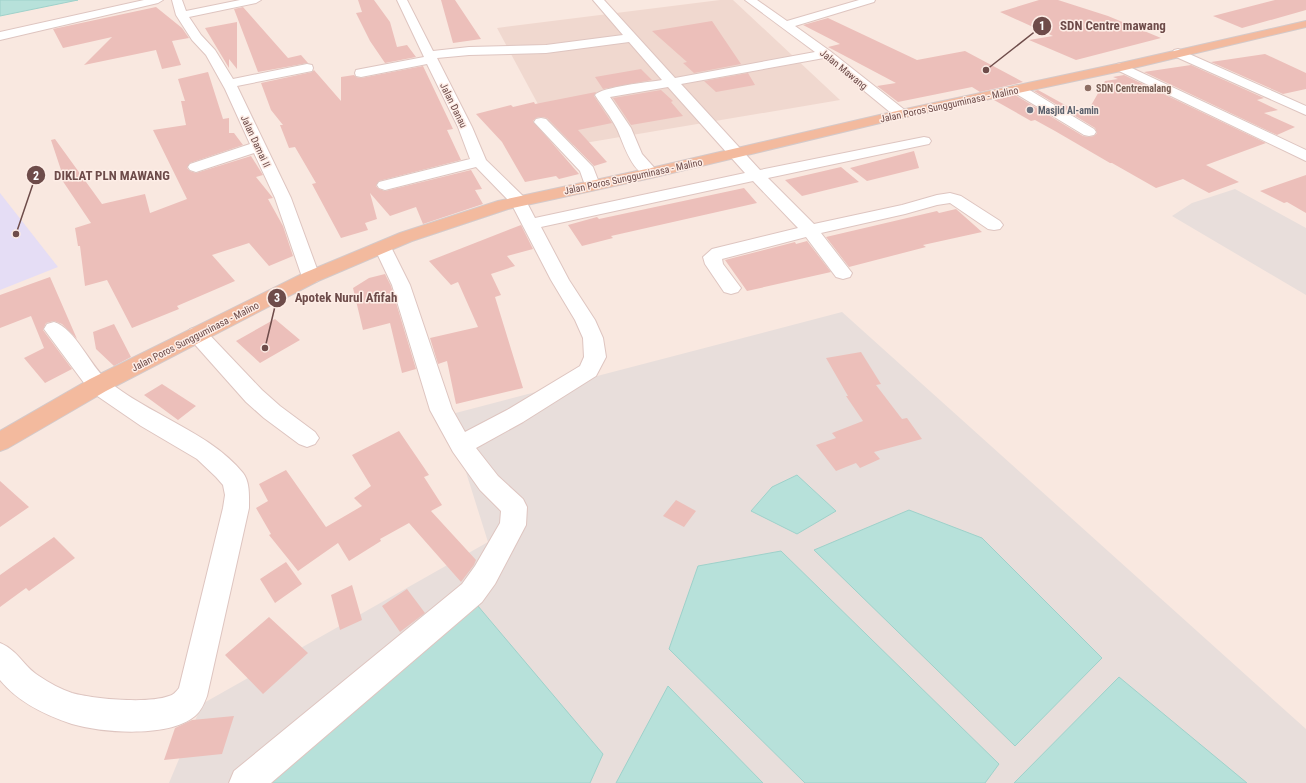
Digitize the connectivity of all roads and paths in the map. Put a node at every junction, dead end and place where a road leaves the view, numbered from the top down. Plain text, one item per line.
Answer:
1 (158, 0) edge
2 (177, 0) edge
3 (219, 0) edge
4 (256, 0) edge
5 (402, 0) edge
6 (598, 0) edge
7 (750, 0) edge
8 (870, 0) edge
9 (199, 11) junction
10 (182, 15) junction
11 (787, 25) junction
12 (1305, 25) edge
13 (0, 36) edge
14 (630, 38) junction
15 (826, 54) junction
16 (1184, 56) junction
17 (430, 57) junction
18 (1121, 67) junction
19 (307, 68) dead end
20 (361, 73) dead end
21 (672, 82) junction
22 (229, 84) junction
23 (1018, 89) junction
24 (1306, 111) edge
25 (901, 114) junction
26 (541, 122) dead end
27 (1089, 132) dead end
28 (924, 141) dead end
29 (259, 146) junction
30 (735, 153) junction
31 (1306, 156) edge
32 (479, 162) junction
33 (196, 167) dead end
34 (651, 173) junction
35 (757, 175) junction
36 (385, 185) dead end
37 (592, 185) junction
38 (518, 201) junction
39 (531, 224) junction
40 (994, 225) dead end
41 (810, 230) junction
42 (383, 247) junction
43 (843, 273) dead end
44 (311, 277) junction
45 (731, 288) dead end
46 (54, 329) dead end
47 (198, 334) junction
48 (98, 386) junction
49 (308, 438) dead end
50 (0, 442) edge
51 (461, 445) junction
52 (0, 658) edge
53 (246, 783) edge

1 - 13 street
2 - 10 street, Jalan Damai II
3 - 9 street
4 - 9 street
5 - 17 street, Jalan Danau
6 - 14 street
7 - 11 street, Jalan Mawang
8 - 11 street
9 - 10 street
10 - 22 street, Jalan Damai II
11 - 15 street, Jalan Mawang
12 - 16 main road, Jalan Poros Sungguminasa - Malino
14 - 17 street
14 - 21 street
15 - 21 street
15 - 25 street, Jalan Mawang
16 - 18 main road, Jalan Poros Sungguminasa - Malino
16 - 24 street
17 - 20 street
17 - 32 street, Jalan Danau
18 - 23 main road, Jalan Poros Sungguminasa - Malino
18 - 31 street
19 - 22 street
21 - 30 street
21 - 34 street
22 - 29 street, Jalan Damai II
23 - 25 main road, Jalan Poros Sungguminasa - Malino
23 - 27 street
25 - 30 main road, Jalan Poros Sungguminasa - Malino
26 - 37 street
28 - 35 street
29 - 33 street
29 - 44 street, Jalan Damai II
30 - 34 main road, Jalan Poros Sungguminasa - Malino
30 - 35 street
32 - 36 street
32 - 38 street, Jalan Danau
34 - 37 main road, Jalan Poros Sungguminasa - Malino
35 - 39 street
35 - 41 street
37 - 38 main road, Jalan Poros Sungguminasa - Malino
38 - 39 street, Jalan Danau
38 - 42 main road, Jalan Poros Sungguminasa - Malino
39 - 51 street, Jalan Danau
40 - 41 street
41 - 43 street
41 - 45 street
42 - 44 main road, Jalan Poros Sungguminasa - Malino
42 - 51 street
44 - 47 main road, Jalan Poros Sungguminasa - Malino
46 - 48 street
47 - 48 main road, Jalan Poros Sungguminasa - Malino
47 - 49 street
48 - 50 main road, Jalan Poros Sungguminasa - Malino
48 - 52 street
51 - 53 street

